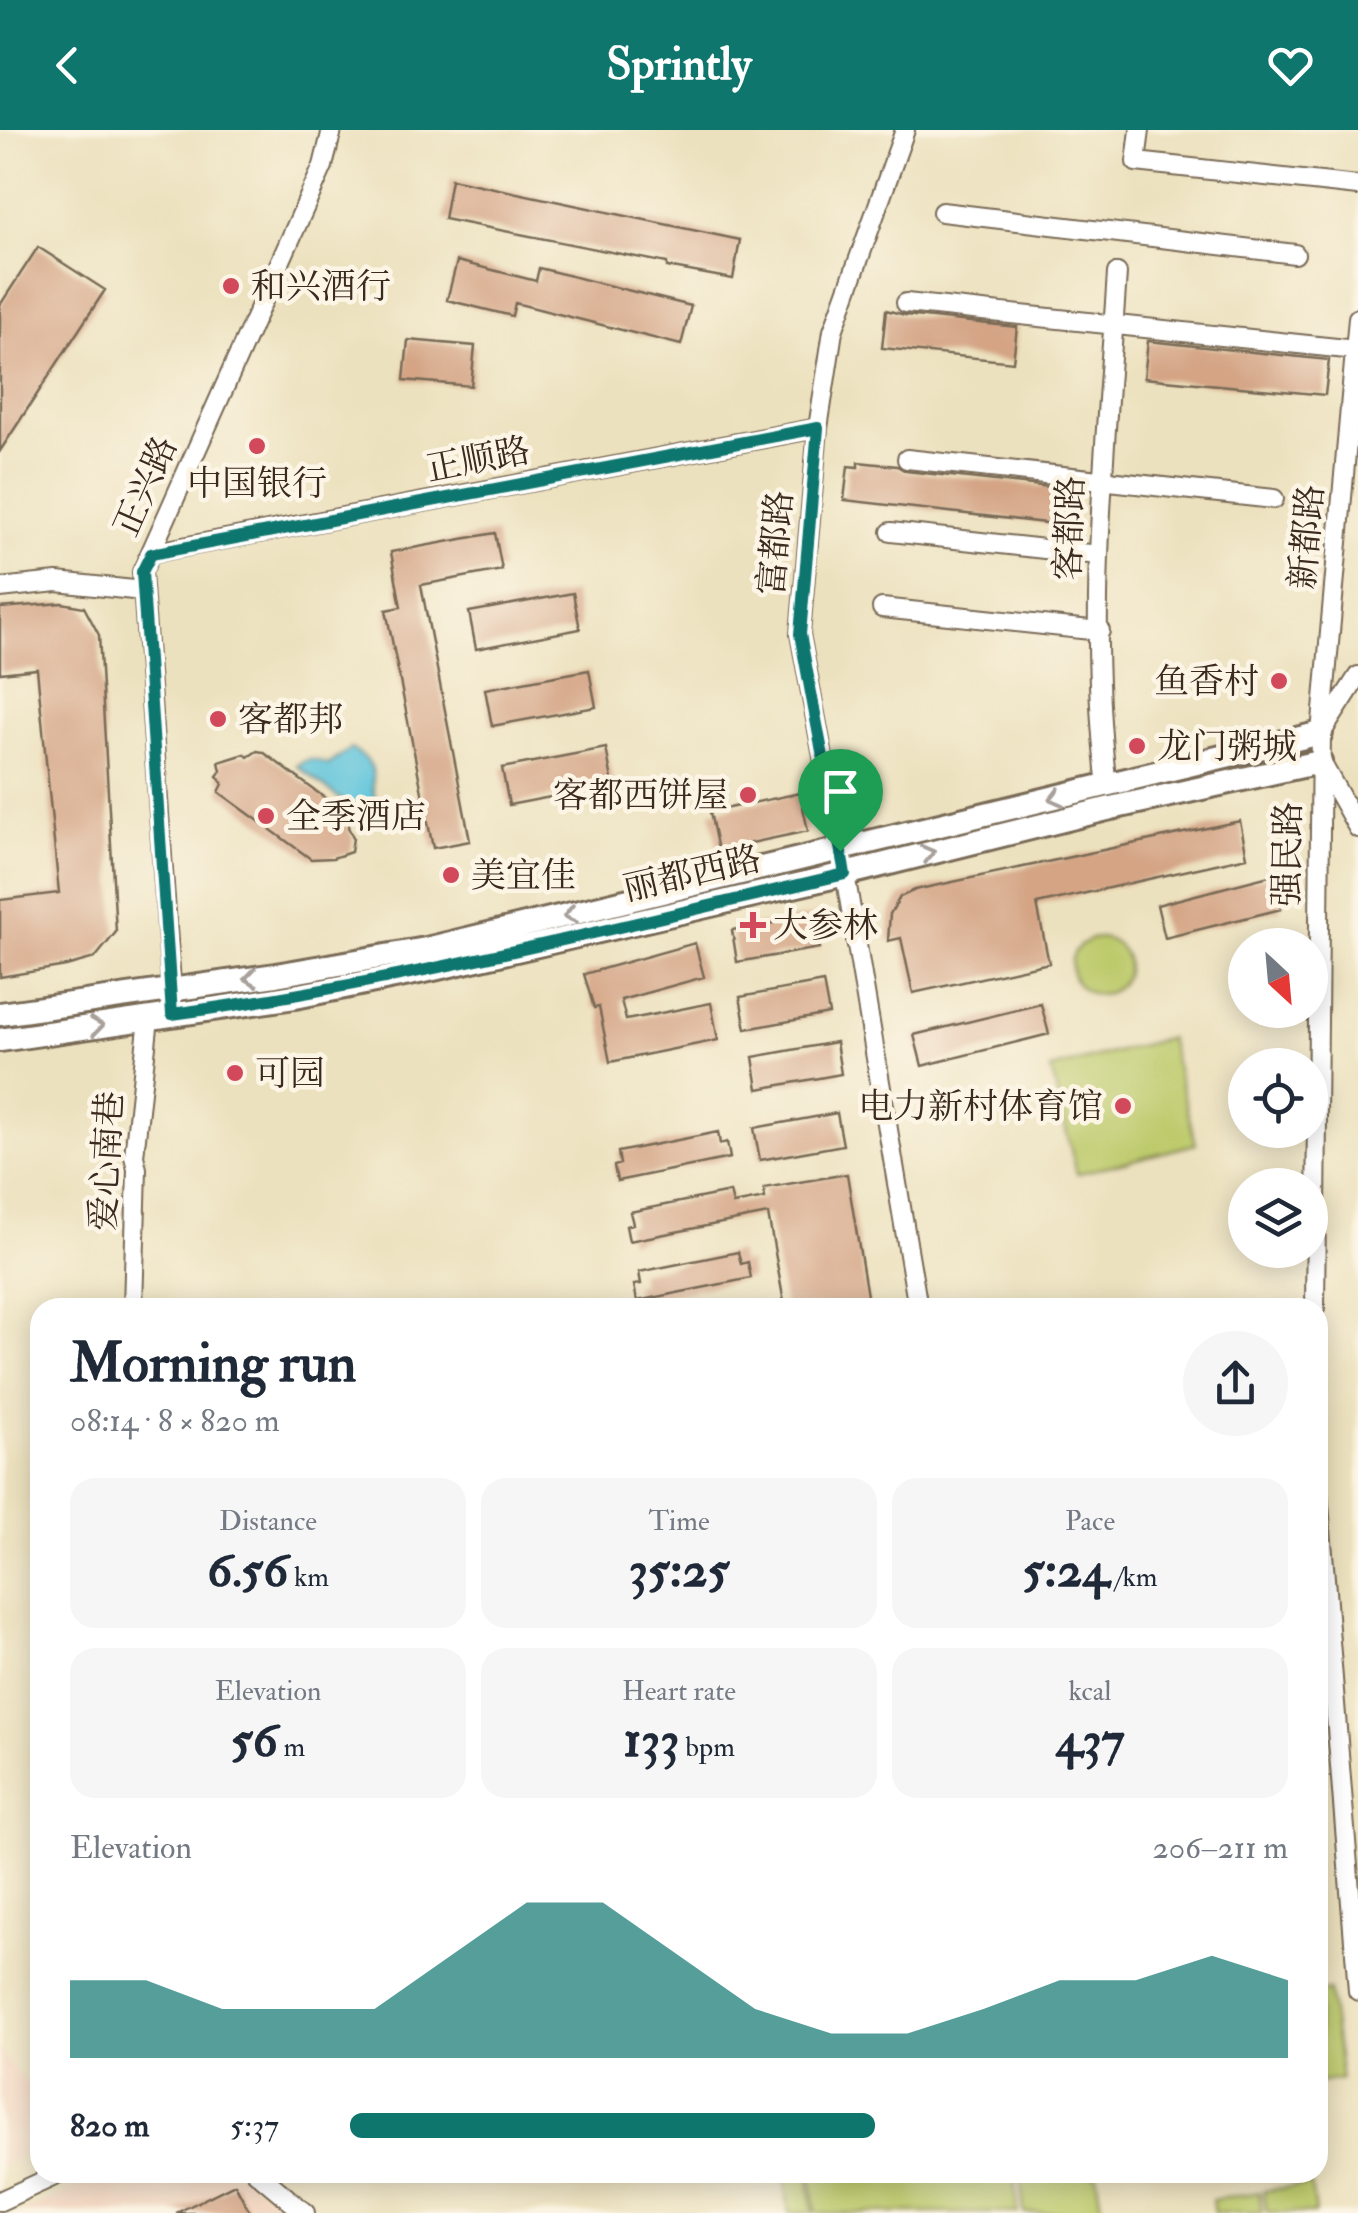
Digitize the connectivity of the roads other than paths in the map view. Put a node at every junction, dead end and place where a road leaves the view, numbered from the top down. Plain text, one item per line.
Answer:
1 (332, 130) edge
2 (905, 130) edge
3 (1140, 130) edge
4 (1358, 186) edge
5 (942, 212) dead end
6 (1295, 254) dead end
7 (1117, 273) dead end
8 (906, 303) dead end
9 (1358, 318) edge
10 (1114, 323) junction
11 (1356, 350) edge
12 (818, 428) junction
13 (908, 459) dead end
14 (1103, 481) junction
15 (1274, 499) dead end
16 (891, 532) dead end
17 (151, 554) junction
18 (1099, 555) junction
19 (0, 588) edge
20 (144, 591) junction
21 (882, 608) dead end
22 (1100, 631) junction
23 (1358, 676) edge
24 (1320, 734) junction
25 (1320, 762) junction
26 (1107, 786) junction
27 (1358, 828) edge
28 (843, 863) junction
29 (172, 1002) junction
30 (0, 1014) edge
31 (149, 1018) junction
32 (0, 1040) edge
33 (133, 1298) edge
34 (916, 1298) edge
35 (1315, 1298) edge
36 (1328, 1719) edge
37 (1358, 1991) edge
38 (38, 2183) edge
39 (269, 2183) edge
40 (0, 2201) edge
41 (305, 2213) edge

1 - 17 street, 正兴路
2 - 12 street, 富都路
3 - 4 street
5 - 6 street
7 - 10 street, 客都路
8 - 10 street
9 - 11 street, 新都路
10 - 11 street
10 - 14 street, 客都路
11 - 24 street, 新都路
12 - 17 street, 正顺路
12 - 28 street, 富都路
13 - 14 street
14 - 15 street
14 - 18 street, 客都路
16 - 18 street
17 - 20 street, 正兴路
18 - 22 street, 客都路
19 - 20 street
20 - 29 street, 正兴路
21 - 22 street
22 - 26 street, 客都路
23 - 24 street
24 - 25 street, 新都路
24 - 26 main road, 丽都西路
25 - 27 street
28 -> 25 main road, 丽都西路
25 - 35 street, 强民路
26 -> 28 main road, 丽都西路
28 - 29 main road, 丽都西路
28 - 34 street, 富都路
29 - 30 main road, 丽都西路
29 - 31 main road, 丽都西路
32 -> 31 main road, 丽都西路
31 - 33 street, 爱心南巷
36 - 37 street
38 - 40 street
39 - 41 street

